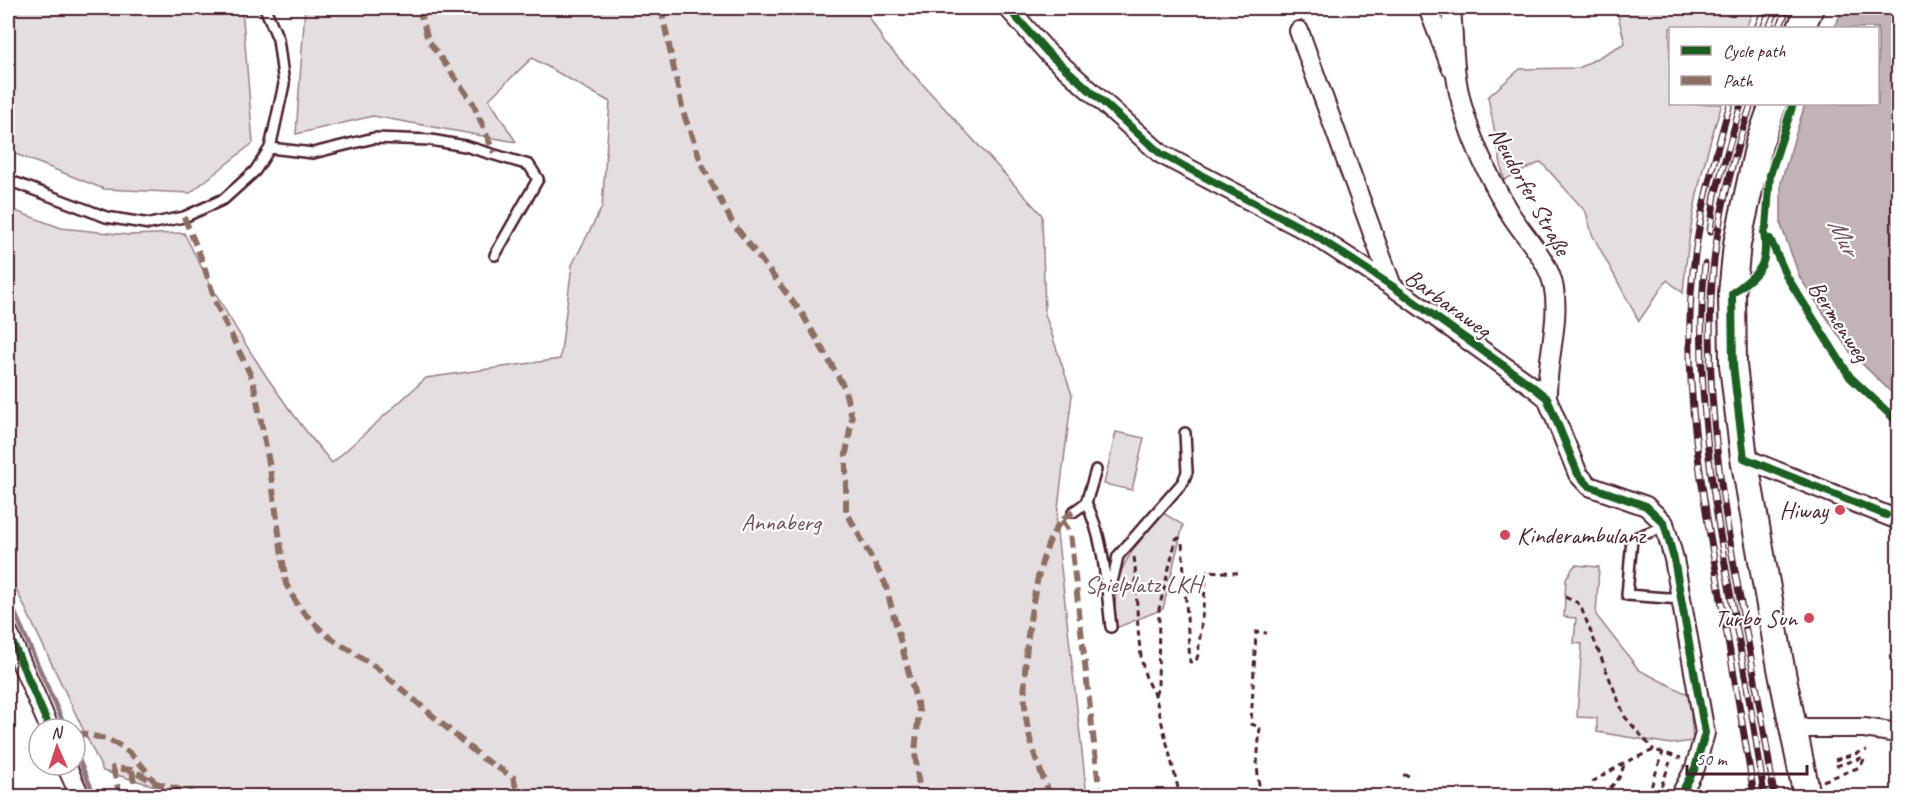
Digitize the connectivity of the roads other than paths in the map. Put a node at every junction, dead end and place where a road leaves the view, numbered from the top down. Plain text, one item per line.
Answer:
1 (265, 8) edge
2 (1008, 8) edge
3 (1428, 8) edge
4 (1451, 8) edge
5 (1810, 8) edge
6 (1801, 27) edge
7 (1299, 31) dead end
8 (1456, 77) junction
9 (1773, 105) edge
10 (270, 148) junction
11 (8, 180) edge
12 (495, 255) dead end
13 (1392, 286) junction
14 (1547, 398) junction
15 (1185, 433) dead end
16 (1744, 459) junction
17 (1096, 470) dead end
18 (1086, 503) junction
19 (1073, 512) dead end
20 (1899, 520) edge
21 (1664, 523) junction
22 (1106, 587) junction
23 (1681, 599) junction
24 (1111, 627) dead end
25 (8, 632) edge
26 (45, 717) edge
27 (1792, 728) junction
28 (1899, 733) edge
29 (71, 777) edge
30 (1807, 791) edge
31 (80, 796) edge
32 (1680, 796) edge

1 - 10 lane
2 - 13 street, Barbaraweg
3 - 8 street
4 - 8 street, Neudorfer Straße
5 - 6 main road
7 - 13 street, Barbaraweg
8 - 14 street, Neudorfer Straße
9 - 16 main road
10 - 11 lane
10 - 12 lane
13 - 14 street, Barbaraweg
14 - 21 street
15 - 22 lane
16 - 20 street
16 - 27 main road
17 - 18 lane
18 - 19 lane
18 - 22 lane
21 - 23 street
21 - 23 lane
22 - 24 lane
23 - 32 street
25 - 26 street
27 - 28 street
27 - 30 main road
29 - 31 street

